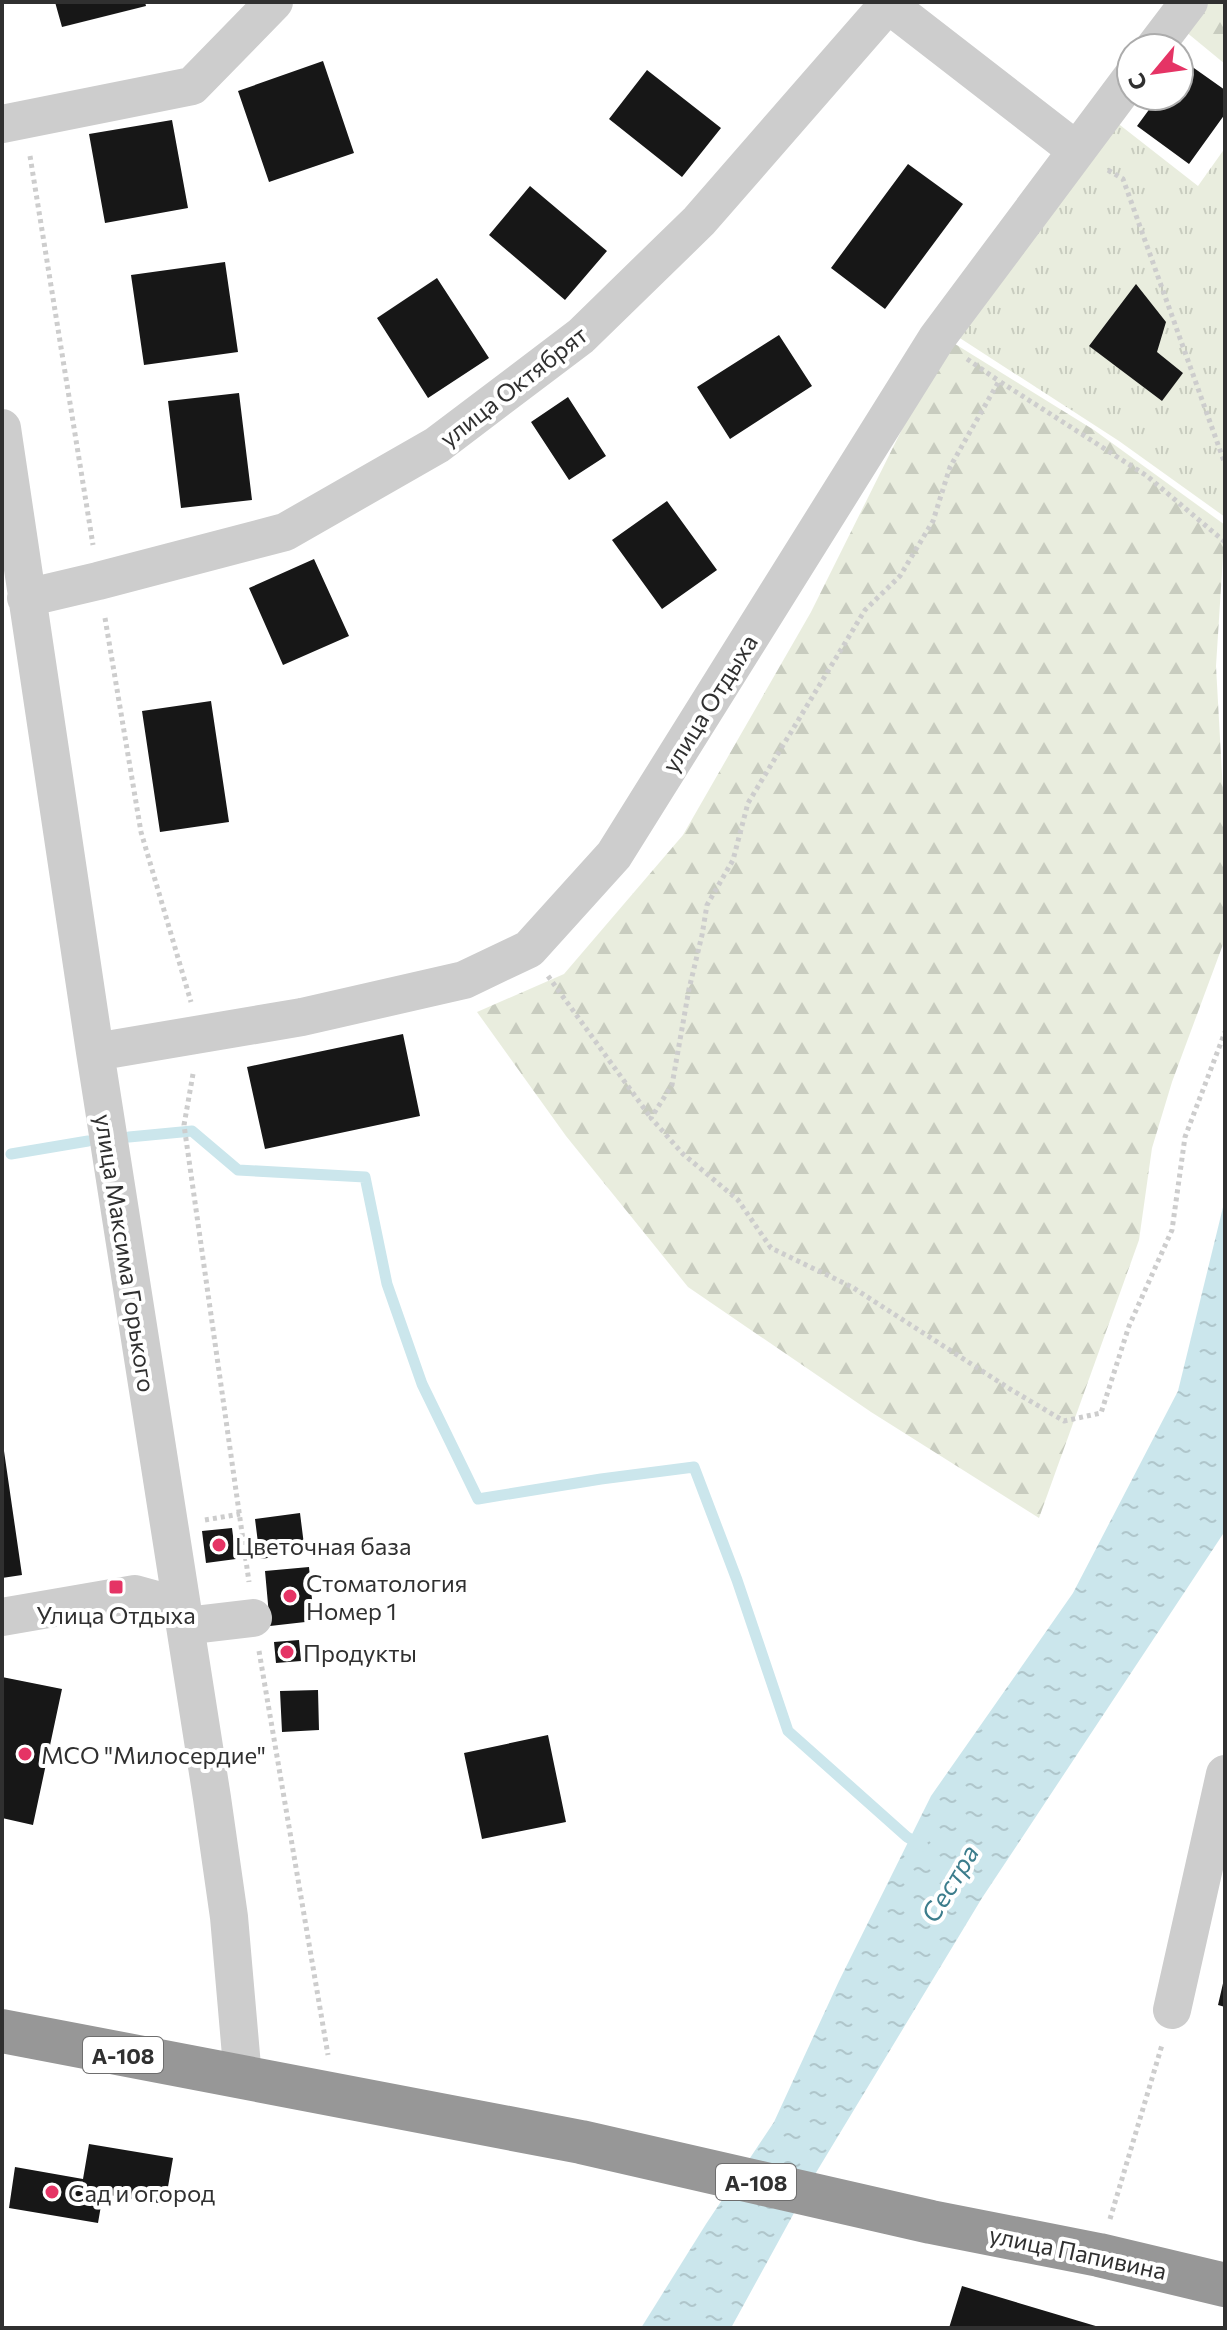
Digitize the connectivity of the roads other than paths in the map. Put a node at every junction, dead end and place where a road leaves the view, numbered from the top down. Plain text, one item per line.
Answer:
1 (274, 2) edge
2 (1189, 2) edge
3 (888, 3) edge
4 (1166, 32) edge
5 (1115, 99) edge
6 (13, 122) edge
7 (1076, 150) junction
8 (2, 428) edge
9 (26, 598) junction
10 (95, 1052) junction
11 (183, 1616) junction
12 (2, 1617) edge
13 (253, 1618) dead end
14 (1225, 1774) edge
15 (1172, 2010) road end
16 (2, 2031) edge
17 (243, 2078) junction
18 (1225, 2285) edge

1 - 6 street
2 - 4 street
3 - 7 street
3 - 9 street, улица Октябрят
5 - 7 street, улица Отдыха
7 - 10 street, улица Отдыха
8 - 9 street, улица Максима Горького
9 - 10 street, улица Максима Горького
10 - 11 street, улица Максима Горького
11 - 12 street
11 - 13 street
11 - 17 street, улица Максима Горького
14 - 15 street
16 - 17 highway, А-108
17 - 18 highway, улица Папивина / А-108

